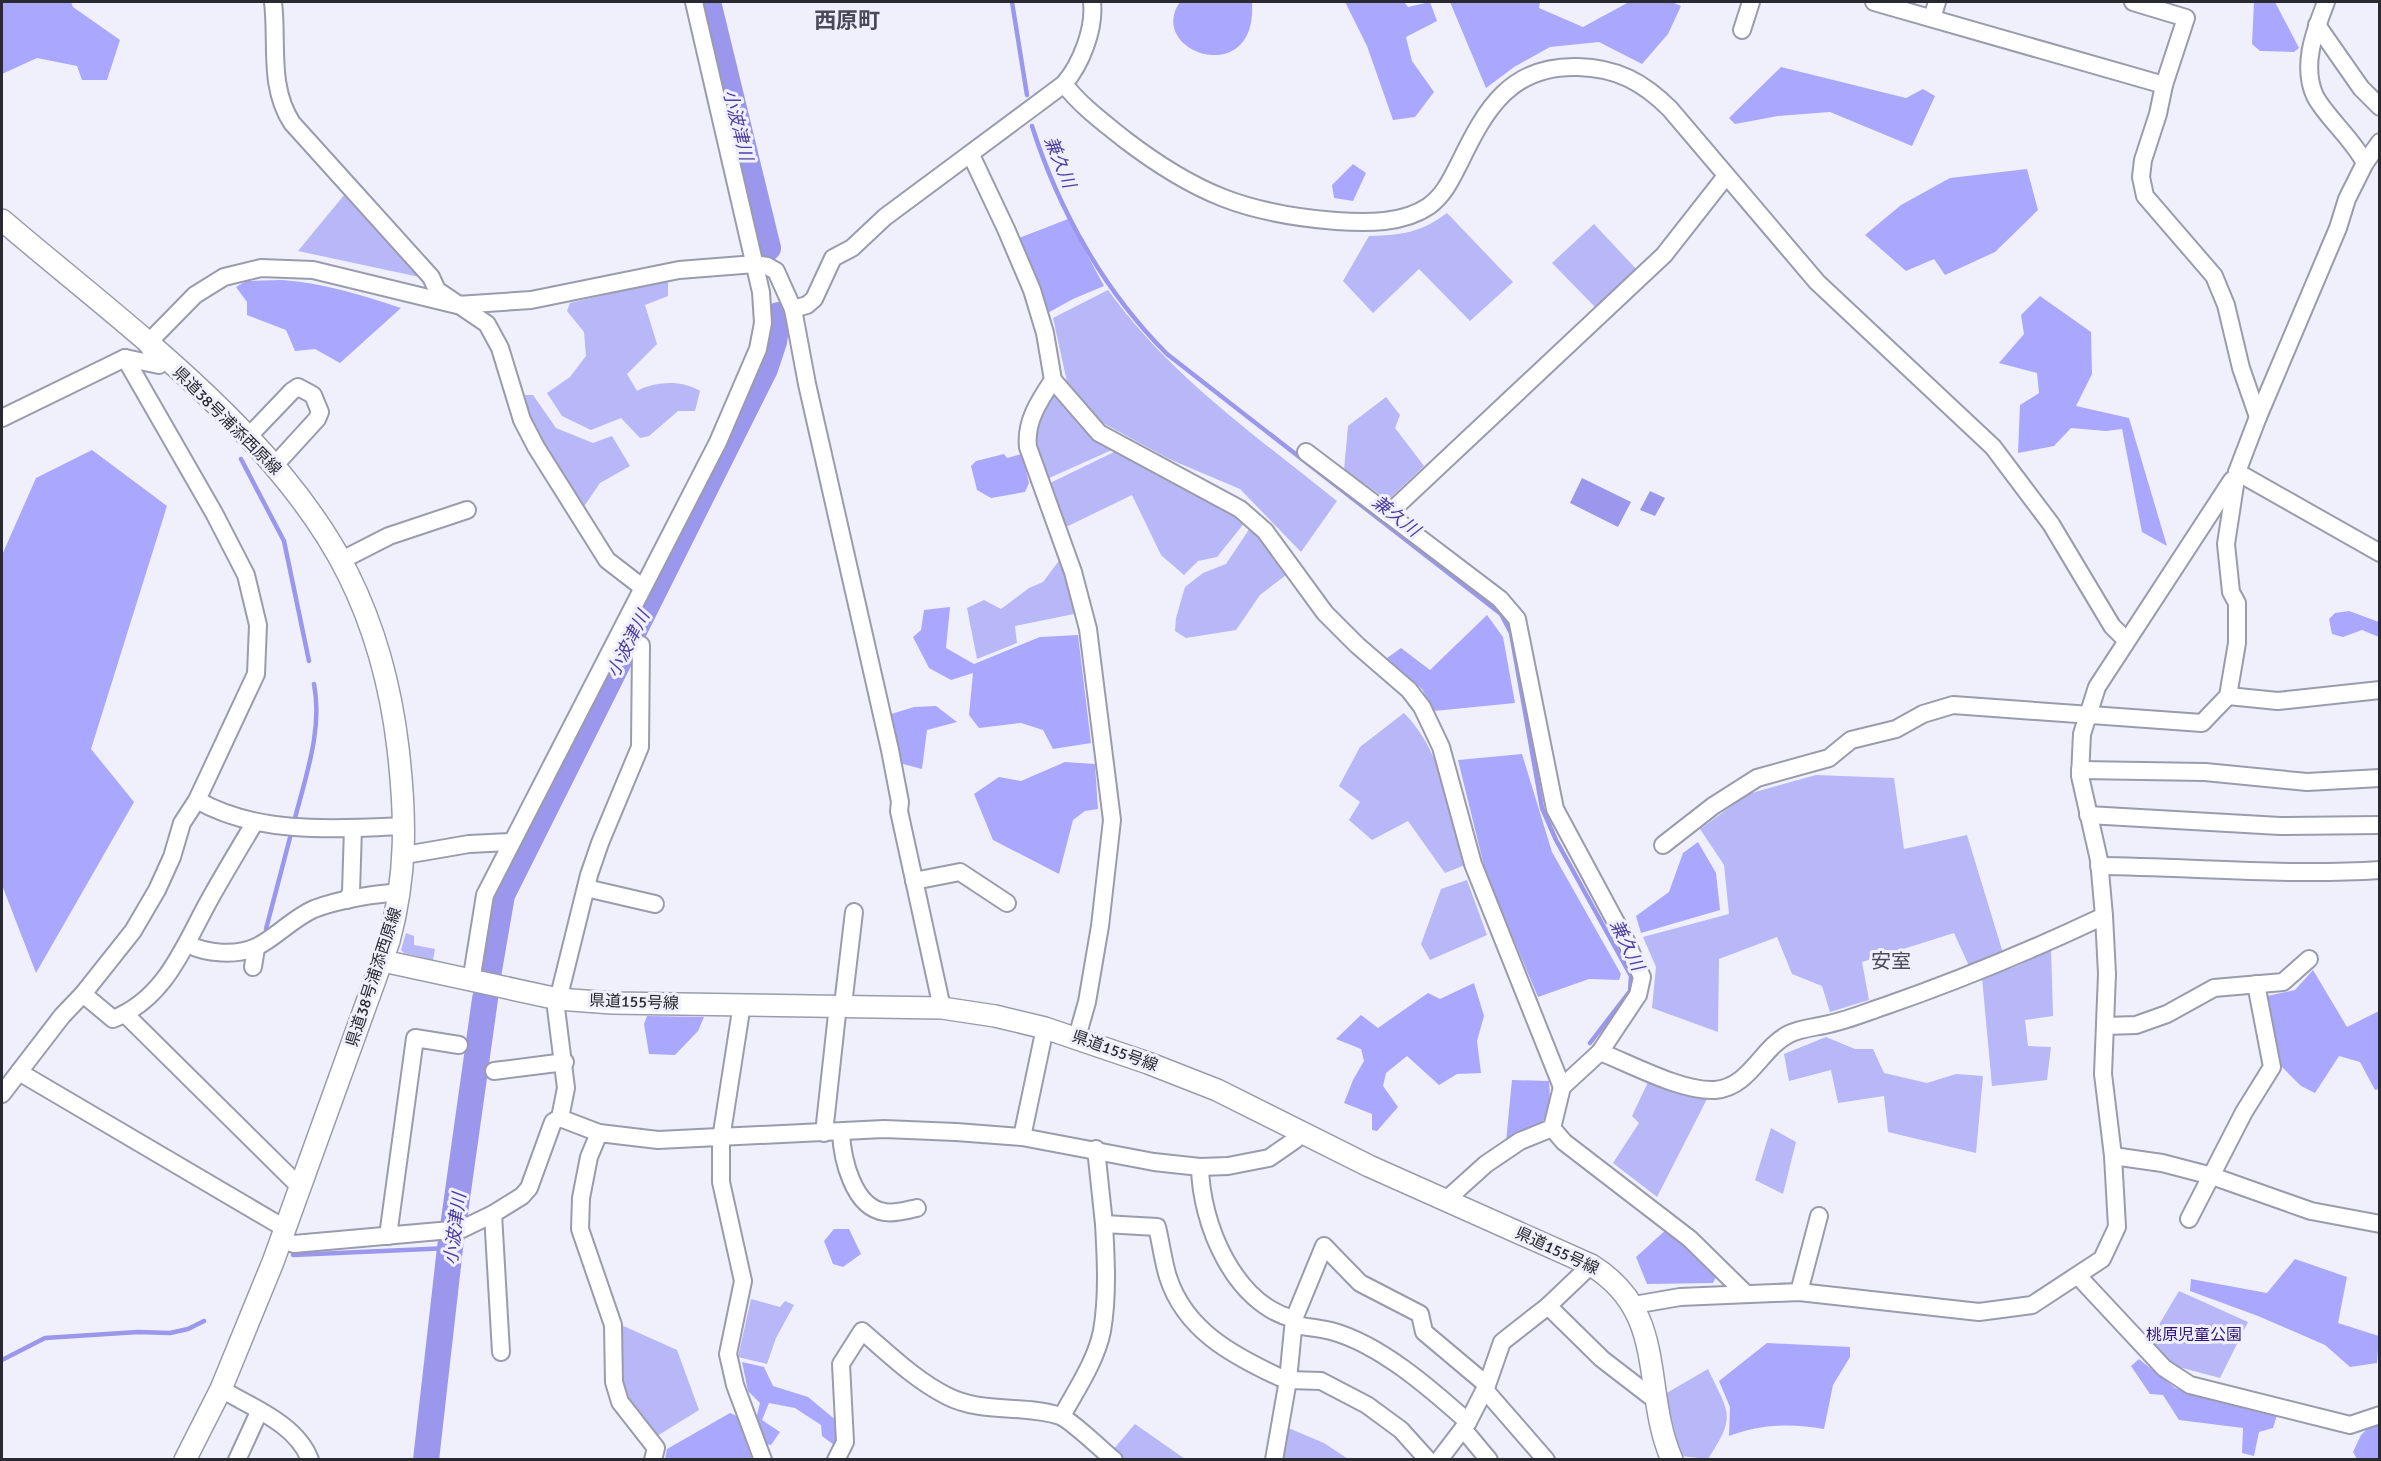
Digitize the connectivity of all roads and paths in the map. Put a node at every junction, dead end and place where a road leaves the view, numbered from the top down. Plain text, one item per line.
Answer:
1 (273, 2) edge
2 (694, 2) edge
3 (1092, 2) edge
4 (1751, 2) edge
5 (1874, 2) edge
6 (1937, 2) edge
7 (2133, 2) edge
8 (2326, 2) edge
9 (1932, 18) junction
10 (2317, 25) junction
11 (1742, 30) dead end
12 (1064, 84) junction
13 (2164, 85) junction
14 (2379, 108) edge
15 (971, 155) junction
16 (2373, 156) edge
17 (1726, 176) junction
18 (2, 220) edge
19 (755, 264) junction
20 (457, 305) junction
21 (793, 309) junction
22 (147, 344) junction
23 (125, 358) junction
24 (1053, 380) junction
25 (2258, 417) junction
26 (2, 418) edge
27 (248, 437) junction
28 (1306, 452) dead end
29 (274, 466) junction
30 (2237, 472) junction
31 (467, 510) dead end
32 (1388, 514) junction
33 (2379, 553) edge
34 (340, 561) junction
35 (642, 587) junction
36 (2126, 640) junction
37 (641, 645) dead end
38 (2379, 690) edge
39 (2228, 696) junction
40 (2086, 715) junction
41 (2080, 770) junction
42 (2379, 777) edge
43 (197, 800) junction
44 (2088, 815) junction
45 (255, 822) junction
46 (2379, 825) edge
47 (405, 826) junction
48 (353, 828) junction
49 (510, 842) junction
50 (1664, 845) dead end
51 (405, 855) junction
52 (2099, 866) junction
53 (2379, 870) edge
54 (914, 881) junction
55 (586, 888) junction
56 (400, 892) junction
57 (347, 900) junction
58 (1007, 903) dead end
59 (655, 904) dead end
60 (854, 912) dead end
61 (2104, 916) junction
62 (188, 944) junction
63 (256, 948) junction
64 (2309, 959) dead end
65 (383, 961) junction
66 (253, 967) dead end
67 (471, 982) junction
68 (2256, 984) junction
69 (83, 994) junction
70 (558, 999) junction
71 (742, 1004) junction
72 (841, 1005) junction
73 (942, 1008) junction
74 (126, 1014) junction
75 (2105, 1026) junction
76 (1045, 1028) junction
77 (1077, 1037) junction
78 (459, 1045) dead end
79 (1599, 1052) junction
80 (565, 1062) junction
81 (494, 1071) dead end
82 (19, 1072) junction
83 (1562, 1087) junction
84 (2, 1094) edge
85 (560, 1118) junction
86 (1552, 1128) junction
87 (841, 1132) junction
88 (1301, 1132) junction
89 (599, 1133) junction
90 (824, 1133) junction
91 (1022, 1137) junction
92 (721, 1139) junction
93 (1096, 1149) junction
94 (2113, 1156) junction
95 (1200, 1167) junction
96 (2212, 1176) junction
97 (301, 1188) junction
98 (1446, 1200) junction
99 (917, 1208) dead end
100 (493, 1214) junction
101 (1819, 1216) dead end
102 (2189, 1219) dead end
103 (2378, 1222) edge
104 (1104, 1224) junction
105 (284, 1234) junction
106 (387, 1236) junction
107 (1591, 1265) junction
108 (2079, 1277) junction
109 (1744, 1292) junction
110 (1799, 1292) junction
111 (1634, 1305) junction
112 (1548, 1306) junction
113 (1294, 1322) junction
114 (501, 1352) dead end
115 (1288, 1380) junction
116 (1486, 1387) junction
117 (220, 1389) junction
118 (1657, 1397) junction
119 (259, 1412) junction
120 (2379, 1415) edge
121 (1062, 1416) junction
122 (1466, 1426) junction
123 (1668, 1458) edge
124 (185, 1460) edge
125 (237, 1460) edge
126 (309, 1460) edge
127 (653, 1460) edge
128 (763, 1460) edge
129 (836, 1460) edge
130 (1114, 1460) edge
131 (1274, 1460) edge
132 (1428, 1460) edge
133 (1439, 1460) edge
134 (1489, 1460) edge
135 (1546, 1460) edge

1 - 20 street
2 - 19 street
3 - 12 street
4 - 11 street
5 - 9 street
6 - 9 street
7 - 13 street
8 - 10 street
9 - 13 street
10 - 14 street
10 - 16 street
12 - 15 street
12 - 17 street
13 - 25 street
15 - 21 street
15 - 24 street
16 - 25 street
17 - 32 street
17 - 36 street
18 - 22 main road, 県道38号浦添西原線
19 - 20 street
19 - 21 street
19 - 35 street
20 - 22 street
20 - 35 street
21 - 54 street
22 - 23 street
22 - 27 main road, 県道38号浦添西原線
23 - 26 street
23 - 43 street
24 - 77 street
24 - 83 street
25 - 30 street
27 - 29 main road, 県道38号浦添西原線
27 - 29 street
28 - 32 street
29 - 34 main road, 県道38号浦添西原線
30 - 33 street
30 - 36 street
30 - 39 street
31 - 34 street
32 - 79 street
34 - 47 main road, 県道38号浦添西原線
35 - 49 street
36 - 40 street
37 - 55 street
38 - 39 street
39 - 40 street
40 - 41 street
40 - 50 street
41 - 42 street
41 - 44 street
43 - 45 street
43 - 69 street
44 - 46 street
44 - 52 street
45 - 48 street
45 - 62 street
47 - 48 street
47 - 51 main road, 県道38号浦添西原線
48 - 57 street
49 - 51 street
49 - 67 street
51 - 56 main road, 県道38号浦添西原線
52 - 53 street
52 - 61 street
54 - 58 street
54 - 73 street
55 - 59 street
55 - 70 street
56 - 57 street
56 - 65 main road, 県道38号浦添西原線
57 - 63 street
60 - 72 street
61 - 75 street
61 - 79 street
62 - 63 street
62 - 74 street
63 - 66 street
64 - 68 street
65 - 67 main road, 県道155号線
65 - 97 main road, 県道38号浦添西原線
67 - 70 main road, 県道155号線
68 - 75 street
68 - 96 street
69 - 74 street
69 - 82 street
70 - 71 main road, 県道155号線
70 - 80 street
71 - 72 main road, 県道155号線
71 - 92 street
72 - 73 main road, 県道155号線
72 - 90 street
73 - 76 main road, 県道155号線
74 - 97 street
75 - 94 street
76 - 77 main road, 県道155号線
76 - 91 street
77 - 88 main road, 県道155号線
78 - 106 street
79 - 83 street
80 - 81 street
80 - 85 street
82 - 84 street
82 - 105 street
83 - 86 street
85 - 89 street
85 - 100 street
86 - 98 street
86 - 109 street
87 - 90 street
87 - 91 street
87 - 99 street
88 - 95 street
88 - 98 main road, 県道155号線
89 - 92 street
89 - 127 street
90 - 92 street
91 - 93 street
92 - 128 street
93 - 95 street
93 - 104 street
94 - 96 street
94 - 108 street
95 - 113 street
96 - 102 street
96 - 103 street
97 - 105 main road, 県道38号浦添西原線
98 - 107 main road, 県道155号線
100 - 106 street
100 - 114 street
101 - 110 street
104 - 115 street
104 - 121 street
105 - 106 street
105 - 117 main road, 県道38号浦添西原線
107 - 111 main road, 県道155号線
107 - 112 street
108 - 110 street
108 - 120 street
109 - 110 street
109 - 111 street
111 - 118 main road, 県道155号線
112 - 116 street
112 - 118 street
113 - 115 street
113 - 116 street
113 - 122 street
115 - 131 street
115 - 132 street
116 - 122 street
116 - 135 street
117 - 119 street
117 - 124 main road, 県道38号浦添西原線
118 - 123 main road, 県道155号線
119 - 125 street
119 - 126 street
121 - 129 street
121 - 130 street
122 - 133 street
122 - 134 street

